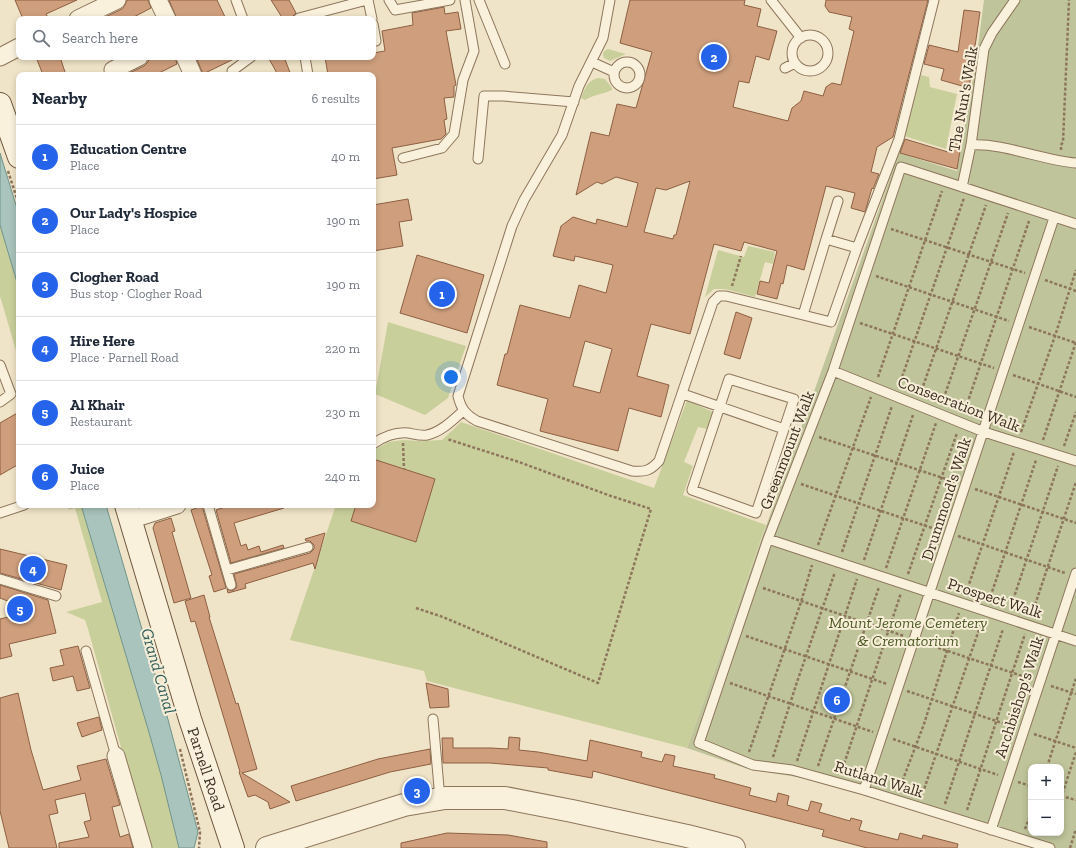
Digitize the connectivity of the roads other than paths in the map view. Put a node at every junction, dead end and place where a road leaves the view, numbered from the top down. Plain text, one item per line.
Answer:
1 (117, 0) edge
2 (158, 0) edge
3 (236, 0) edge
4 (367, 0) edge
5 (389, 0) edge
6 (450, 0) edge
7 (465, 0) edge
8 (479, 0) edge
9 (610, 0) edge
10 (771, 0) edge
11 (934, 0) edge
12 (1015, 0) edge
13 (350, 2) edge
14 (84, 16) edge
15 (166, 16) edge
16 (243, 16) edge
17 (307, 16) edge
18 (371, 16) edge
19 (801, 38) junction
20 (16, 49) edge
21 (0, 57) edge
22 (133, 60) edge
23 (186, 60) edge
24 (247, 60) edge
25 (306, 60) edge
26 (592, 62) junction
27 (795, 63) junction
28 (505, 64) dead end
29 (785, 68) dead end
30 (113, 70) dead end
31 (232, 71) dead end
32 (192, 72) edge
33 (308, 72) edge
34 (614, 72) dead end
35 (574, 102) junction
36 (0, 104) edge
37 (971, 145) junction
38 (403, 158) dead end
39 (478, 159) dead end
40 (13, 163) edge
41 (1076, 163) edge
42 (965, 188) junction
43 (838, 201) dead end
44 (1054, 218) junction
45 (1076, 224) edge
46 (826, 239) junction
47 (857, 248) junction
48 (803, 315) junction
49 (0, 365) edge
50 (833, 372) junction
51 (682, 394) junction
52 (0, 402) edge
53 (721, 407) junction
54 (464, 411) junction
55 (784, 429) junction
56 (984, 432) junction
57 (376, 442) edge
58 (1076, 461) edge
59 (16, 508) edge
60 (159, 508) edge
61 (209, 508) edge
62 (0, 513) edge
63 (128, 513) edge
64 (768, 539) junction
65 (308, 547) dead end
66 (227, 570) junction
67 (1076, 575) edge
68 (0, 579) edge
69 (231, 585) dead end
70 (930, 593) junction
71 (56, 596) dead end
72 (1056, 634) junction
73 (1076, 641) edge
74 (86, 651) dead end
75 (433, 718) dead end
76 (699, 743) joint
77 (116, 756) joint
78 (864, 790) junction
79 (440, 799) junction
80 (991, 830) junction
81 (143, 848) edge
82 (234, 848) edge
83 (267, 848) edge
84 (734, 848) edge
85 (1050, 848) edge

1 - 14 street
2 - 15 street
3 - 16 lane
4 - 13 lane
4 - 18 lane
5 - 6 lane
7 - 38 lane
8 - 28 lane
9 - 26 lane
10 - 19 lane
11 - 47 lane
12 - 37 lane, The Nun's Walk
13 - 17 lane
19 - 27 lane
19 - 27 lane
20 - 21 street
22 - 30 street
23 - 32 street
24 - 31 lane
25 - 33 lane
26 - 34 lane
26 - 35 lane
27 - 29 lane
35 - 39 lane
35 - 54 lane
36 - 40 street
37 - 41 lane
37 - 42 lane, The Nun's Walk
42 - 44 lane
42 - 50 lane, Greenmount Walk
43 - 46 lane
44 - 45 lane
44 - 56 lane, Drummond's Walk
46 - 47 lane
46 - 48 lane
47 - 48 lane
48 - 51 lane
49 - 52 lane
50 - 56 lane, Consecration Walk
50 - 64 lane, Greenmount Walk
51 - 53 lane
51 - 54 lane
53 - 55 lane
53 - 55 lane
53 - 55 lane
54 - 57 lane
56 - 58 lane, Consecration Walk
56 - 70 lane, Drummond's Walk
59 - 62 lane
60 - 63 street
61 - 66 lane
63 - 82 street, Parnell Road
64 - 70 lane, Prospect Walk
64 - 76 lane, Greenmount Walk
65 - 66 lane
66 - 69 lane
67 - 72 lane, Archbishop's Walk
68 - 71 lane
70 - 72 lane, Prospect Walk
70 - 78 lane, Drummond's Walk
72 - 73 lane, Prospect Walk
72 - 80 lane, Archbishop's Walk
74 - 77 lane
75 - 79 lane
76 - 78 lane, Rutland Walk
77 - 81 street
78 - 80 lane, Rutland Walk
79 - 83 street
79 - 84 street
80 - 85 lane, Rutland Walk

